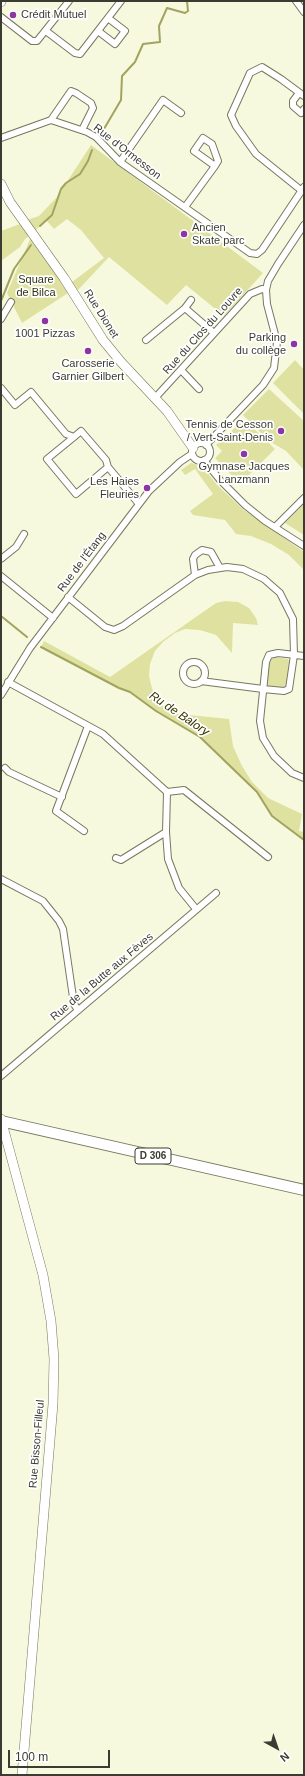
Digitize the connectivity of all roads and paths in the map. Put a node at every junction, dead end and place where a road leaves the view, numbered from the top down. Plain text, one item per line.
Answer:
1 (69, 1) edge
2 (121, 1) edge
3 (296, 1) edge
4 (304, 12) edge
5 (1, 17) edge
6 (108, 18) junction
7 (46, 31) junction
8 (98, 32) junction
9 (301, 95) edge
10 (304, 109) edge
11 (181, 113) dead end
12 (51, 120) junction
13 (82, 130) junction
14 (1, 138) edge
15 (120, 162) junction
16 (215, 166) junction
17 (1, 184) edge
18 (303, 189) edge
19 (185, 207) junction
20 (304, 225) edge
21 (266, 290) junction
22 (191, 300) dead end
23 (11, 302) dead end
24 (185, 308) junction
25 (1, 319) edge
26 (214, 333) junction
27 (146, 340) dead end
28 (181, 370) junction
29 (1, 388) edge
30 (199, 389) dead end
31 (155, 398) junction
32 (74, 437) junction
33 (206, 445) junction
34 (193, 451) junction
35 (204, 460) junction
36 (108, 467) junction
37 (304, 498) edge
38 (139, 504) junction
39 (275, 527) junction
40 (24, 534) dead end
41 (304, 546) edge
42 (1, 559) edge
43 (220, 568) junction
44 (195, 575) junction
45 (1, 576) edge
46 (68, 597) junction
47 (53, 618) junction
48 (294, 654) junction
49 (304, 656) edge
50 (201, 681) dead end
51 (8, 682) junction
52 (263, 689) junction
53 (1, 694) edge
54 (88, 726) junction
55 (4, 768) dead end
56 (304, 778) edge
57 (167, 792) junction
58 (62, 797) junction
59 (84, 831) dead end
60 (166, 832) junction
61 (268, 857) dead end
62 (116, 858) dead end
63 (1, 879) edge
64 (216, 893) dead end
65 (196, 909) junction
66 (78, 1010) junction
67 (1, 1076) edge
68 (1, 1120) edge
69 (304, 1190) edge
70 (22, 1775) edge

1 - 7 street
2 - 6 street
3 - 4 street
5 - 7 street
6 - 8 street
6 - 8 street
7 - 8 street
9 - 10 street
9 - 18 street
11 - 15 street
12 - 13 street, Rue d'Ormesson
12 - 13 street
12 - 14 street
13 - 15 street, Rue d'Ormesson
15 - 19 street, Rue d'Ormesson
16 - 16 street
16 - 19 street
17 - 31 street, Rue Dionet
18 - 19 street, Rue d'Ormesson
20 - 21 street
21 - 26 street, Rue du Clos du Louvre
21 - 33 street
22 - 24 street
23 - 25 street
24 - 26 street
24 - 27 street
26 - 28 street, Rue du Clos du Louvre
28 - 30 street
28 - 31 street, Rue du Clos du Louvre
29 - 32 street
31 - 34 street, Rue Dionet
32 - 36 street
32 - 36 street
33 - 34 street
33 - 35 street
34 - 35 street
34 - 38 street, Rue de l'Étang
35 - 39 street
36 - 38 street
37 - 39 street
38 - 46 street, Rue de l'Étang
39 - 41 street
40 - 42 street
43 - 44 street
43 - 44 street
43 - 48 street
44 - 46 street
45 - 47 street
46 - 47 street, Rue de l'Étang
47 - 51 street, Rue de l'Étang
48 - 49 street
48 - 52 street
48 - 52 street
50 - 52 street
51 - 53 street, Rue de l'Étang
51 - 54 street
52 - 56 street
54 - 57 street
54 - 58 street
55 - 58 street
57 - 60 street
57 - 61 street
58 - 59 street
60 - 62 street
60 - 65 street
63 - 66 street
64 - 65 street, Rue de la Butte aux Fèves
65 - 66 street, Rue de la Butte aux Fèves
66 - 67 street, Rue de la Butte aux Fèves
68 - 69 main road, D 306
68 - 70 street, Rue Bisson-Filleul

